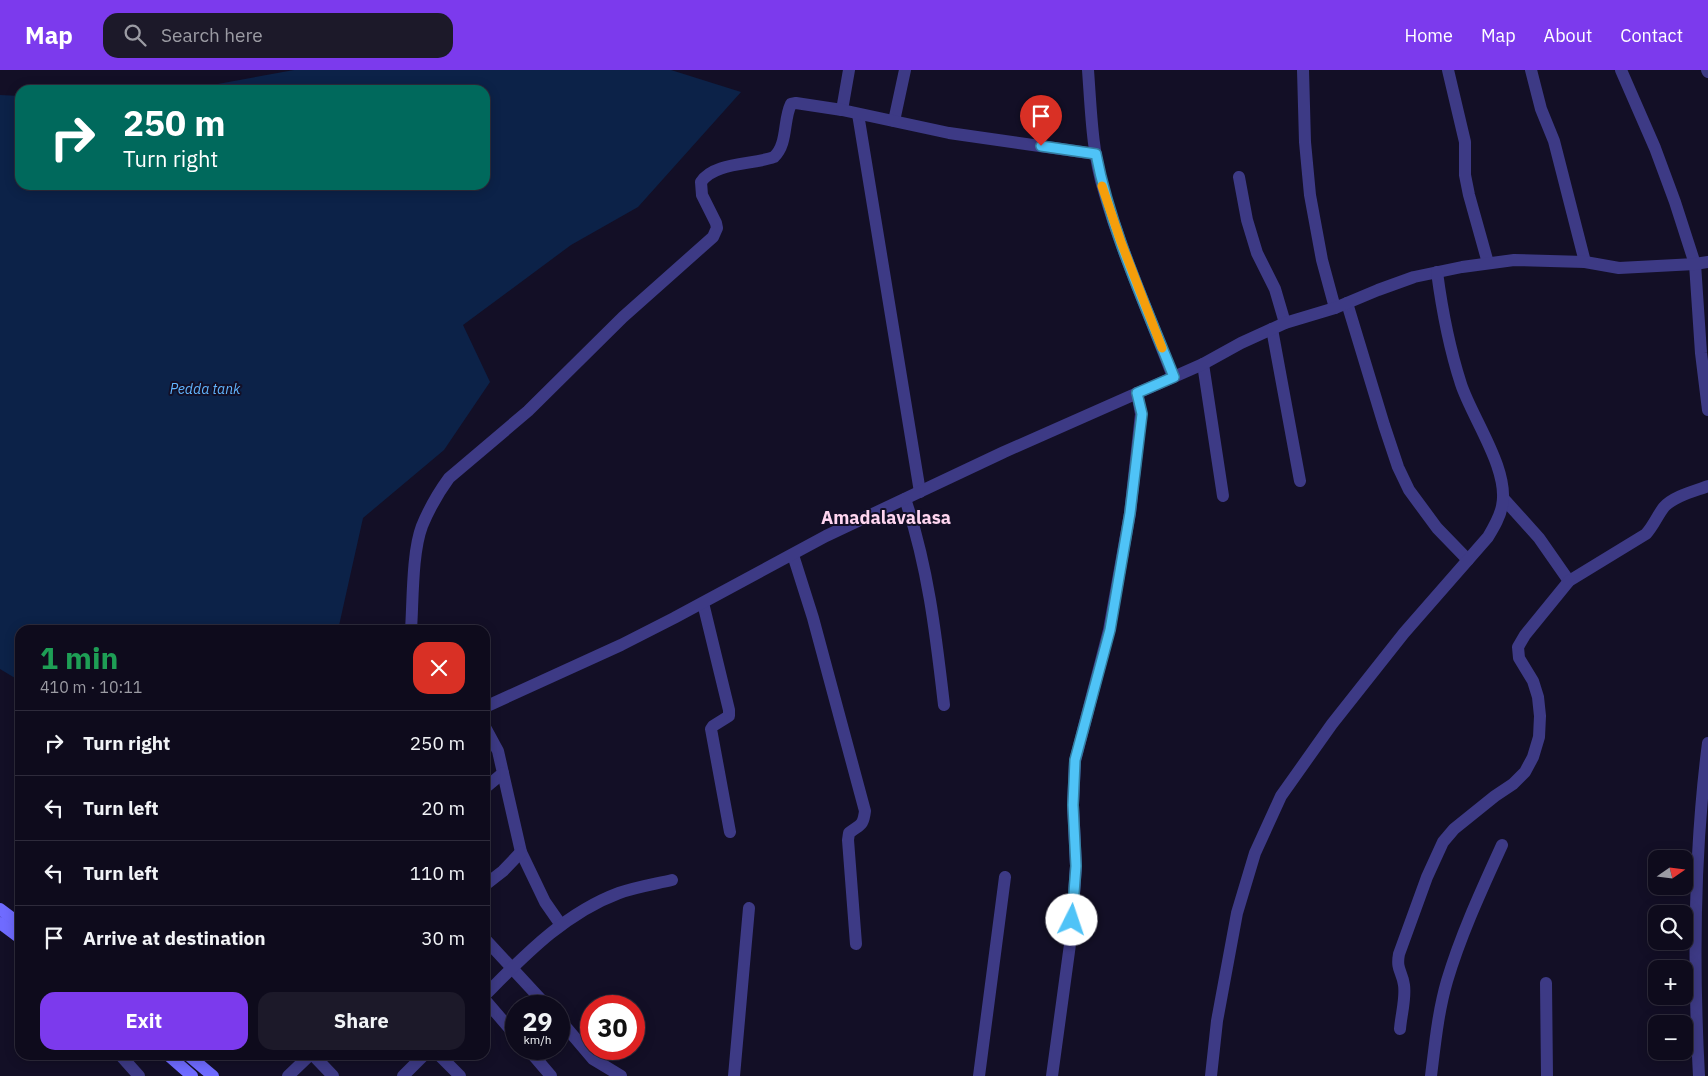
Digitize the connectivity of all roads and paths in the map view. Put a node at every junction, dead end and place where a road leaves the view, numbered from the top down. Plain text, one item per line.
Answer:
1 (849, 70) edge
2 (905, 70) edge
3 (1088, 70) edge
4 (1303, 70) edge
5 (1448, 70) edge
6 (1531, 70) edge
7 (1621, 70) edge
8 (842, 110) junction
9 (858, 114) junction
10 (894, 121) junction
11 (1096, 154) junction
12 (1239, 177) dead end
13 (1585, 262) junction
14 (1708, 262) edge
15 (1488, 263) junction
16 (1695, 264) junction
17 (1437, 272) junction
18 (1341, 305) junction
19 (1285, 323) junction
20 (1272, 329) junction
21 (1203, 364) junction
22 (1174, 377) junction
23 (1137, 393) junction
24 (1708, 410) edge
25 (1300, 481) dead end
26 (1708, 486) edge
27 (920, 492) junction
28 (1224, 496) dead end
29 (1503, 498) junction
30 (905, 499) junction
31 (792, 555) junction
32 (1468, 560) junction
33 (1569, 581) junction
34 (702, 603) junction
35 (411, 625) edge
36 (490, 705) edge
37 (944, 705) dead end
38 (490, 736) edge
39 (1708, 743) edge
40 (502, 773) junction
41 (490, 784) edge
42 (730, 832) dead end
43 (1502, 845) dead end
44 (521, 852) junction
45 (1005, 877) dead end
46 (490, 880) edge
47 (672, 880) dead end
48 (749, 908) dead end
49 (0, 909) edge
50 (15, 920) edge
51 (0, 923) edge
52 (560, 925) junction
53 (15, 934) edge
54 (490, 944) edge
55 (856, 944) dead end
56 (512, 968) junction
57 (1546, 983) dead end
58 (490, 990) edge
59 (537, 995) edge
60 (490, 1006) edge
61 (505, 1023) edge
62 (1400, 1029) dead end
63 (570, 1032) edge
64 (125, 1060) edge
65 (174, 1060) edge
66 (194, 1060) edge
67 (306, 1060) edge
68 (316, 1060) edge
69 (419, 1060) edge
70 (445, 1060) edge
71 (537, 1060) edge
72 (139, 1076) edge
73 (192, 1076) edge
74 (213, 1076) edge
75 (288, 1076) edge
76 (333, 1076) edge
77 (403, 1076) edge
78 (460, 1076) edge
79 (551, 1076) edge
80 (621, 1076) edge
81 (734, 1076) edge
82 (979, 1076) edge
83 (1052, 1076) edge
84 (1211, 1076) edge
85 (1431, 1076) edge
86 (1547, 1076) edge
87 (1699, 1076) edge

1 - 8 street
2 - 10 street
3 - 11 street
4 - 18 street
5 - 15 street
6 - 13 street
7 - 16 street
8 - 9 street
8 - 35 street
9 - 10 street
9 - 27 street
10 - 11 street
11 - 22 street
12 - 19 street
13 - 15 street
13 - 16 street
14 - 16 street
15 - 17 street
16 - 24 street
17 - 18 street
17 - 29 street
18 - 19 street
18 - 32 street
19 - 20 street
20 - 21 street
20 - 25 street
21 - 22 street
21 - 28 street
22 - 23 street
23 - 27 street
23 - 83 street
26 - 33 street
27 - 30 street
29 - 32 street
29 - 33 street
30 - 31 street
30 - 37 street
31 - 34 street
31 - 55 street
32 - 84 street
33 - 62 street
34 - 36 street
34 - 42 street
38 - 40 street
39 - 87 street
40 - 41 street
40 - 44 street
43 - 85 street
44 - 46 street
44 - 52 street
45 - 82 street
47 - 52 street
48 - 81 street
49 - 50 main road
51 - 53 main road
52 - 56 street
54 - 56 street
56 - 58 street
56 - 59 street
57 - 86 street
60 - 61 street
63 - 80 street
64 - 72 street
65 - 73 main road
66 - 74 main road
67 - 75 street
68 - 76 street
69 - 77 street
70 - 78 street
71 - 79 street

